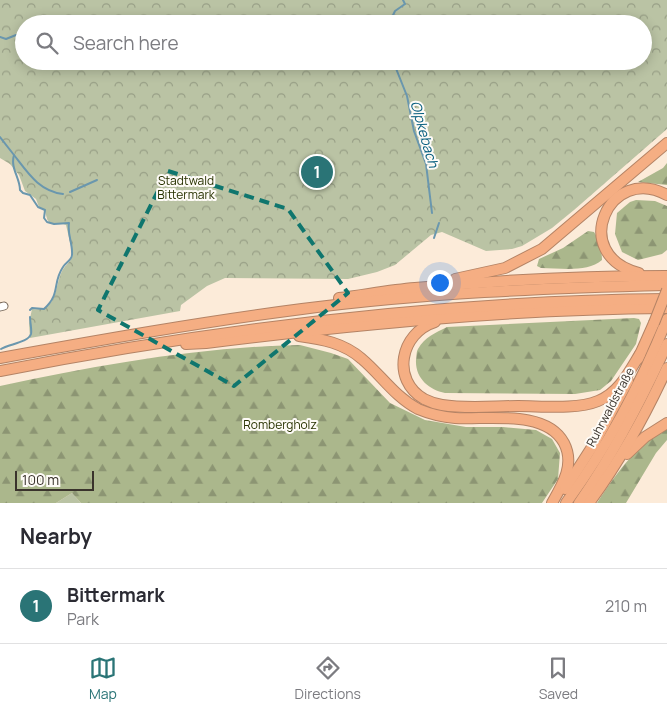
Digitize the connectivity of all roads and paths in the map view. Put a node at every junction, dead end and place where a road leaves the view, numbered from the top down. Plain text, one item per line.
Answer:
1 (667, 143) edge
2 (667, 195) edge
3 (662, 276) edge
4 (667, 285) edge
5 (413, 288) junction
6 (667, 290) edge
7 (667, 298) edge
8 (667, 308) edge
9 (302, 309) junction
10 (455, 317) junction
11 (666, 321) edge
12 (227, 336) junction
13 (270, 336) junction
14 (667, 344) edge
15 (640, 354) junction
16 (0, 358) edge
17 (667, 368) edge
18 (0, 371) edge
19 (667, 423) edge
20 (613, 469) junction
21 (553, 503) edge
22 (566, 503) edge
23 (579, 503) edge
24 (589, 503) edge

1 - 5 highway
2 - 3 highway
3 - 5 highway
4 - 9 highway
5 - 9 highway
6 - 15 highway, bridge
7 - 12 highway
8 - 10 highway
9 - 16 highway
10 - 13 highway
10 - 15 highway
11 - 22 highway, Ruhrwaldstraße
12 - 13 highway
12 - 18 highway
13 - 21 highway
14 - 23 highway
15 - 21 highway
17 - 20 highway
19 - 20 highway
20 - 24 highway

